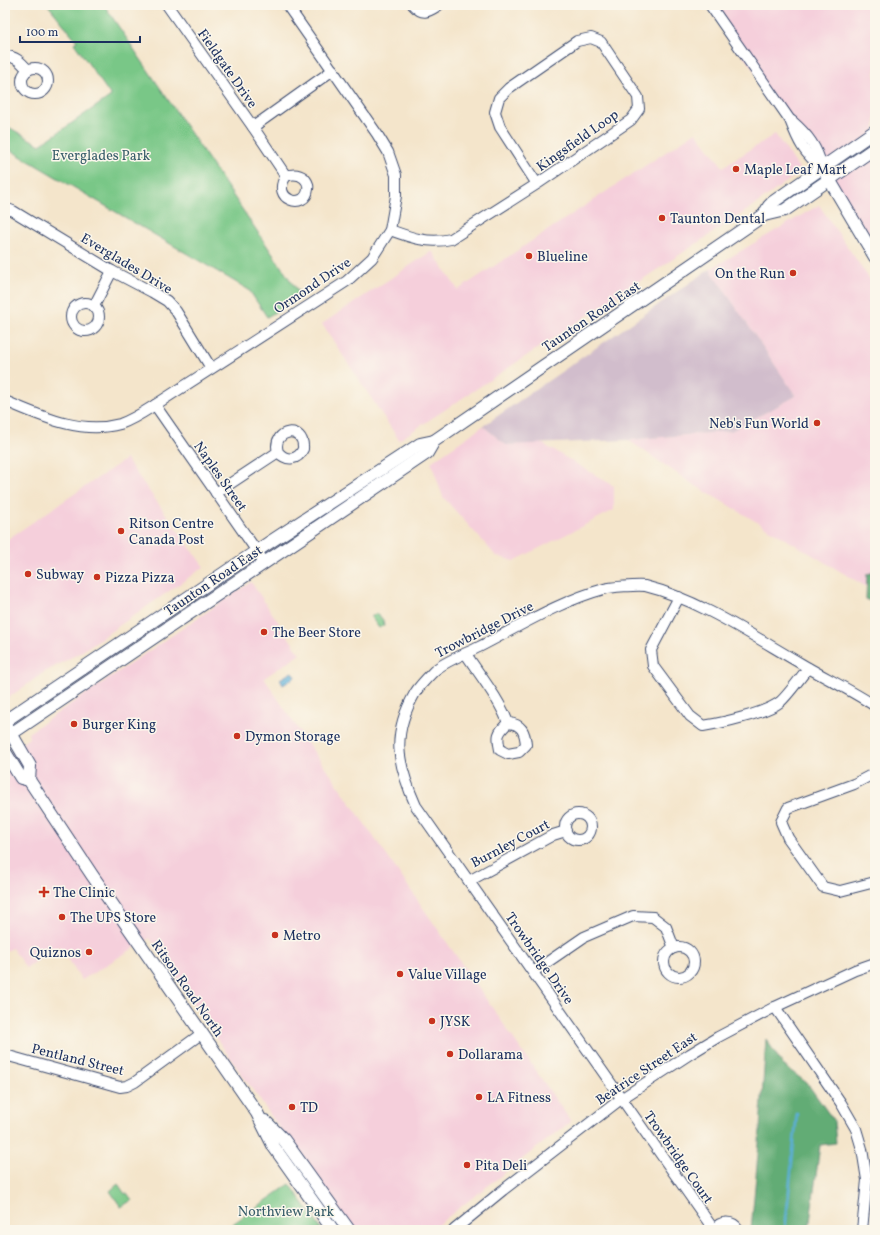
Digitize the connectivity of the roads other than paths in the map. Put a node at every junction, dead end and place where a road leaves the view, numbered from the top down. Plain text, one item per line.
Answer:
1 (167, 5) edge
2 (287, 5) edge
3 (413, 5) edge
4 (710, 5) edge
5 (436, 7) edge
6 (5, 56) edge
7 (28, 70) dead end
8 (333, 70) junction
9 (253, 127) junction
10 (875, 131) edge
11 (875, 148) edge
12 (822, 167) junction
13 (286, 176) dead end
14 (830, 180) junction
15 (538, 184) junction
16 (5, 208) edge
17 (764, 215) junction
18 (390, 230) junction
19 (875, 257) edge
20 (112, 271) junction
21 (94, 306) dead end
22 (212, 368) junction
23 (5, 401) edge
24 (155, 405) junction
25 (434, 441) junction
26 (278, 452) dead end
27 (216, 493) junction
28 (256, 551) junction
29 (265, 563) junction
30 (679, 597) junction
31 (466, 654) junction
32 (808, 668) junction
33 (875, 706) edge
34 (5, 722) edge
35 (508, 723) dead end
36 (8, 736) edge
37 (5, 752) edge
38 (875, 773) edge
39 (29, 780) junction
40 (566, 831) dead end
41 (469, 882) junction
42 (875, 882) edge
43 (674, 948) dead end
44 (875, 963) edge
45 (532, 972) junction
46 (775, 1007) junction
47 (201, 1034) junction
48 (5, 1055) edge
49 (621, 1099) junction
50 (257, 1114) junction
51 (332, 1230) edge
52 (349, 1230) edge
53 (454, 1230) edge
54 (714, 1230) edge
55 (740, 1230) edge
56 (862, 1230) edge

1 - 9 street, Fieldgate Drive
2 - 8 street, Ormond Drive
3 - 5 street
4 - 12 street
6 - 7 street
8 - 9 street
8 - 18 street, Ormond Drive
9 - 13 street, Fieldgate Drive
10 - 12 main road, Taunton Road East
11 - 14 main road, Taunton Road East
12 - 14 main road
12 - 17 main road, Taunton Road East
14 - 17 main road, Taunton Road East
14 - 19 main road
15 - 15 street, Kingsfield Loop
15 - 18 street, Kingsfield Loop
16 - 20 street, Everglades Drive
17 - 25 main road, Taunton Road East
18 - 22 street, Ormond Drive
20 - 21 street
20 - 22 street, Everglades Drive
22 - 24 street, Ormond Drive
23 - 24 street, Ormond Drive
24 - 27 street, Naples Street
25 - 28 main road, Taunton Road East
25 - 29 main road, Taunton Road East
26 - 27 street
27 - 28 street, Naples Street
28 - 29 street, Naples Street
28 - 34 main road, Taunton Road East
29 - 36 main road, Taunton Road East
30 - 31 street, Trowbridge Drive
30 - 32 street, Trowbridge Drive
30 - 32 street
31 - 35 street
31 - 41 street, Trowbridge Drive
32 - 33 street, Trowbridge Drive
34 - 36 main road, Ritson Road North
36 - 39 main road, Ritson Road North
37 - 39 main road, Ritson Road North
38 - 42 street
39 - 47 main road, Ritson Road North
40 - 41 street, Burnley Court
41 - 45 street, Trowbridge Drive
43 - 45 street
44 - 46 street, Beatrice Street East
45 - 49 street, Trowbridge Drive
46 - 49 street, Beatrice Street East
46 - 56 street
47 - 48 street, Pentland Street
47 - 50 main road, Ritson Road North
49 - 53 street, Beatrice Street East
49 - 54 street, Trowbridge Court
50 - 51 main road, Ritson Road North
50 - 52 main road, Ritson Road North
54 - 55 street, Trowbridge Court

